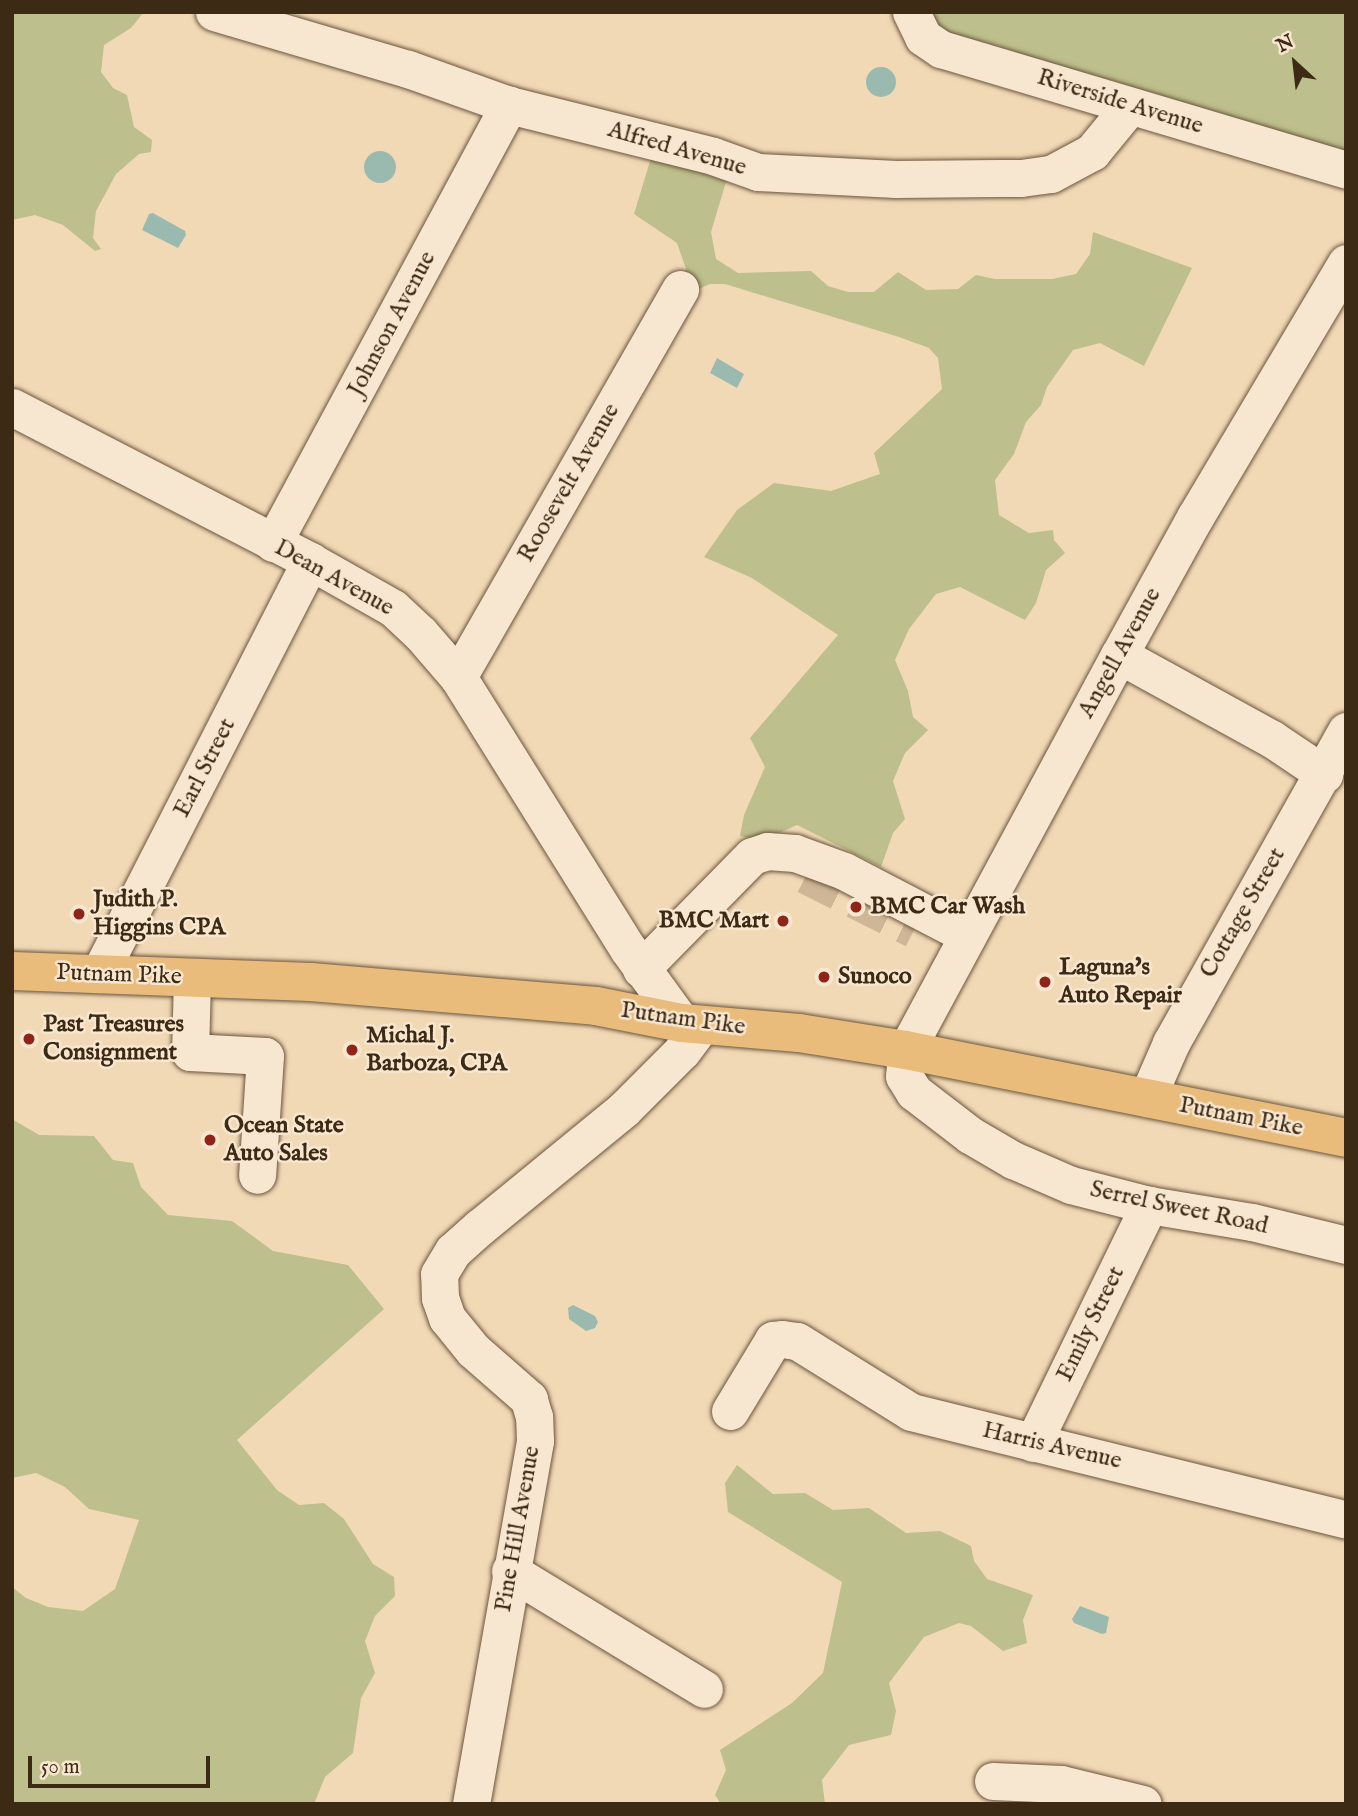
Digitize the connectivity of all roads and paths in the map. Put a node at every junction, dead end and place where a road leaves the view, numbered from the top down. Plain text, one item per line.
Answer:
1 (214, 12) edge
2 (911, 12) edge
3 (273, 22) edge
4 (509, 104) junction
5 (1129, 107) junction
6 (1346, 170) edge
7 (1346, 263) edge
8 (680, 289) dead end
9 (12, 407) edge
10 (274, 543) junction
11 (310, 561) junction
12 (1119, 655) junction
13 (458, 677) junction
14 (1346, 731) edge
15 (1324, 774) junction
16 (943, 930) junction
17 (641, 969) junction
18 (12, 971) edge
19 (99, 974) junction
20 (192, 978) junction
21 (692, 1025) junction
22 (906, 1050) junction
23 (1147, 1098) junction
24 (1346, 1138) edge
25 (257, 1175) dead end
26 (1149, 1205) junction
27 (1346, 1245) edge
28 (730, 1411) dead end
29 (1033, 1443) junction
30 (1346, 1520) edge
31 (510, 1571) junction
32 (704, 1689) dead end
33 (993, 1781) dead end
34 (473, 1803) edge
35 (1143, 1804) edge

1 - 3 street, Alfred Avenue
2 - 5 street, Riverside Avenue
3 - 4 street, Alfred Avenue
4 - 5 street, Alfred Avenue
4 - 10 street, Johnson Avenue
5 - 6 street, Riverside Avenue
7 - 12 street, Angell Avenue
8 - 13 street, Roosevelt Avenue
9 - 10 street, Dean Avenue
10 - 11 street, Dean Avenue
11 - 13 street, Dean Avenue
11 - 19 street, Earl Street
12 - 15 street
12 - 16 street, Angell Avenue
13 - 17 street, Dean Avenue
14 - 15 street, Cottage Street
15 - 23 street, Cottage Street
16 - 17 street
16 - 22 street, Angell Avenue
17 - 21 street, Dean Avenue
18 - 19 main road, Putnam Pike
19 - 20 main road, Putnam Pike
20 - 21 main road, Putnam Pike
20 - 25 street
21 - 22 main road, Putnam Pike
21 - 31 street, Pine Hill Avenue
22 - 23 main road, Putnam Pike
22 - 26 street, Serrel Sweet Road
23 - 24 main road, Putnam Pike
26 - 27 street, Serrel Sweet Road
26 - 29 street, Emily Street
28 - 29 street, Harris Avenue
29 - 30 street, Harris Avenue
31 - 32 street
31 - 34 street, Pine Hill Avenue
33 - 35 street

